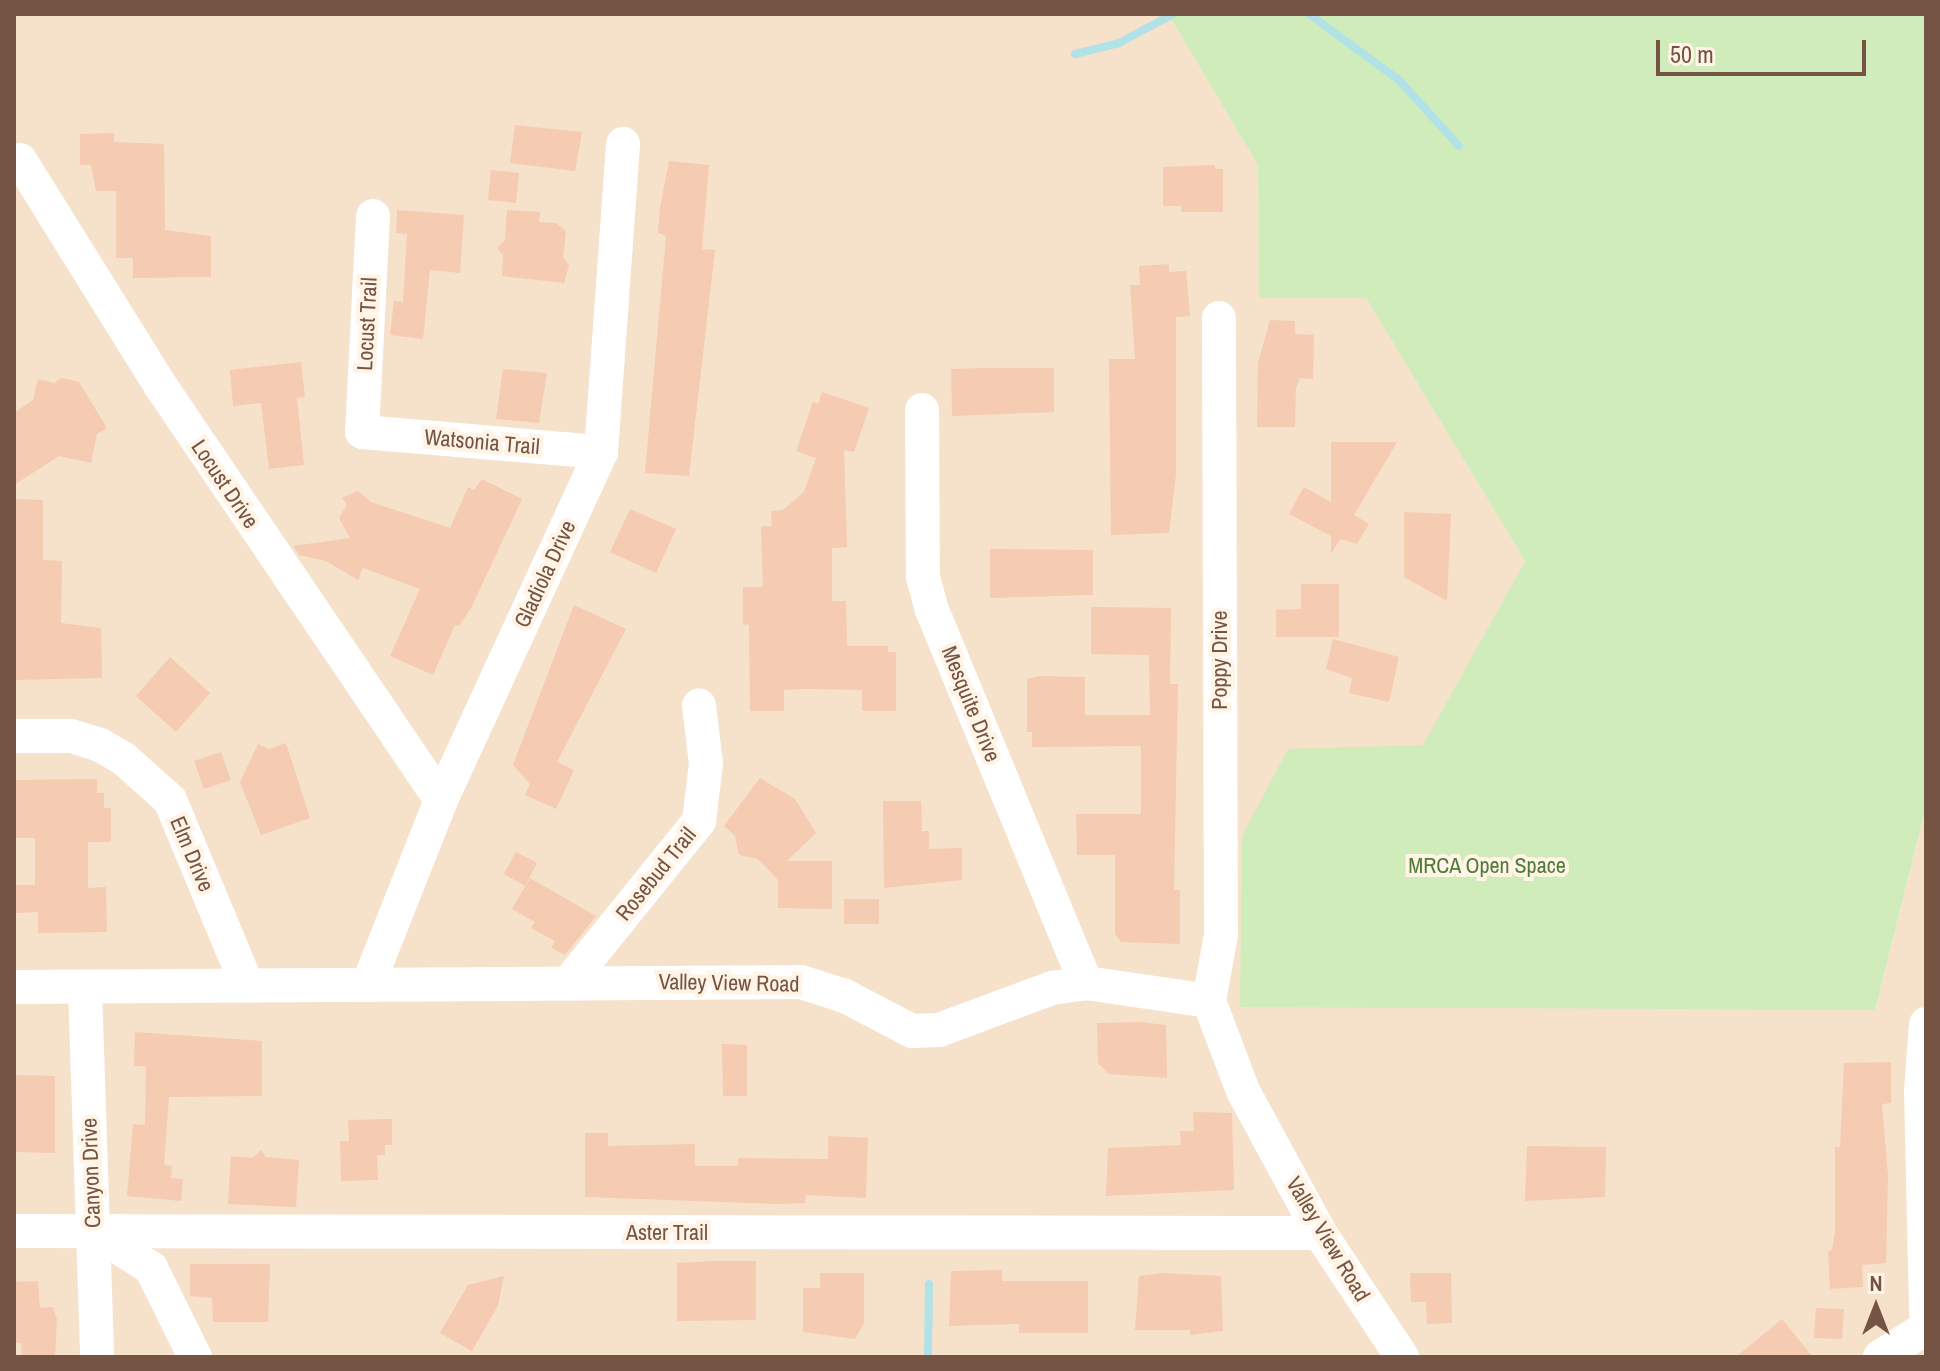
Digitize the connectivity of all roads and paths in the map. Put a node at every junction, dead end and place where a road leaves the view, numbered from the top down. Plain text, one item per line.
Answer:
1 (623, 144) dead end
2 (20, 160) dead end
3 (373, 216) dead end
4 (1219, 318) dead end
5 (922, 410) dead end
6 (362, 432) joint
7 (601, 452) junction
8 (699, 705) dead end
9 (14, 736) edge
10 (441, 800) junction
11 (570, 981) junction
12 (369, 982) junction
13 (246, 983) junction
14 (1086, 983) junction
15 (14, 987) edge
16 (85, 989) junction
17 (1209, 1001) junction
18 (1926, 1024) edge
19 (14, 1231) edge
20 (93, 1231) junction
21 (1320, 1233) junction
22 (1926, 1313) edge
23 (1926, 1328) edge
24 (97, 1357) edge
25 (195, 1357) edge
26 (1402, 1357) edge
27 (1880, 1357) edge

1 - 7 street, Gladiola Drive
2 - 10 street, Locust Drive
3 - 6 street, Locust Trail
4 - 17 street, Poppy Drive
5 - 14 street, Mesquite Drive
6 - 7 street, Watsonia Trail
7 - 10 street, Gladiola Drive
8 - 11 street, Rosebud Trail
9 - 13 street, Elm Drive
10 - 12 street, Gladiola Drive
11 - 12 street, Valley View Road
11 - 14 street, Valley View Road
12 - 13 street, Valley View Road
13 - 16 street, Valley View Road
14 - 17 street, Valley View Road
15 - 16 street, Valley View Road
16 - 20 street, Canyon Drive
17 - 21 street, Valley View Road
18 - 22 street
19 - 20 street, Aster Trail
20 - 21 street, Aster Trail
20 - 24 street, Canyon Drive
20 - 25 street
21 - 26 street, Valley View Road
23 - 27 street

